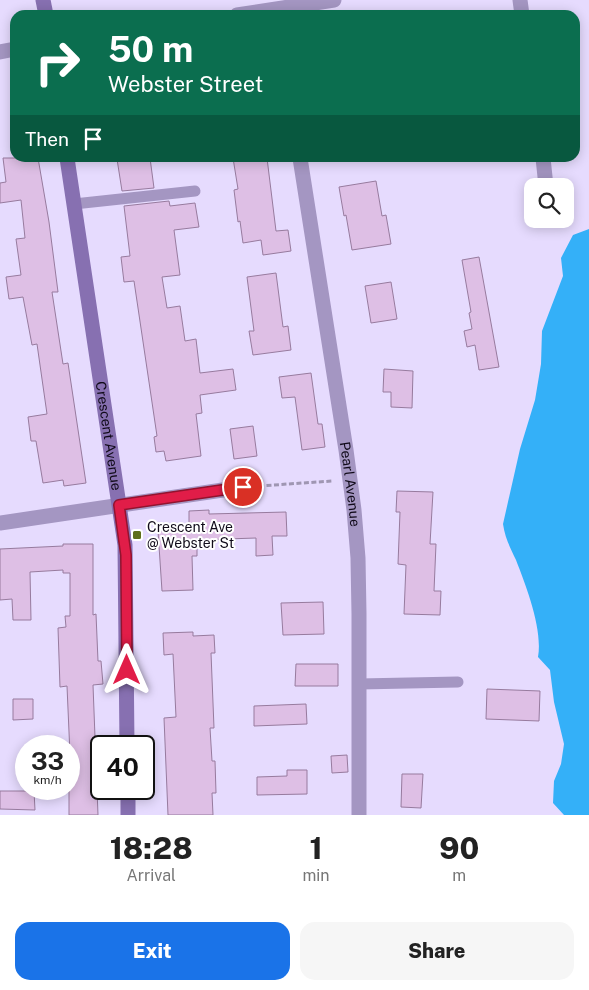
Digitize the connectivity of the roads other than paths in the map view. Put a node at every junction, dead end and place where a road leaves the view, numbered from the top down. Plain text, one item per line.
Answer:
1 (334, 0) edge
2 (276, 8) edge
3 (68, 162) edge
4 (301, 162) edge
5 (543, 162) edge
6 (545, 178) edge
7 (195, 191) dead end
8 (74, 204) junction
9 (243, 487) road end
10 (119, 505) junction
11 (0, 523) edge
12 (458, 682) dead end
13 (359, 684) junction
14 (127, 735) edge
15 (128, 800) edge
16 (128, 815) edge
17 (359, 815) edge

1 - 2 street
3 - 8 street, Crescent Avenue
4 - 13 street, Pearl Avenue
5 - 6 street
7 - 8 lane
8 - 10 street, Crescent Avenue
9 - 10 street
10 - 11 street
10 - 14 street, Crescent Avenue
12 - 13 lane
13 - 17 street, Pearl Avenue
15 - 16 street

